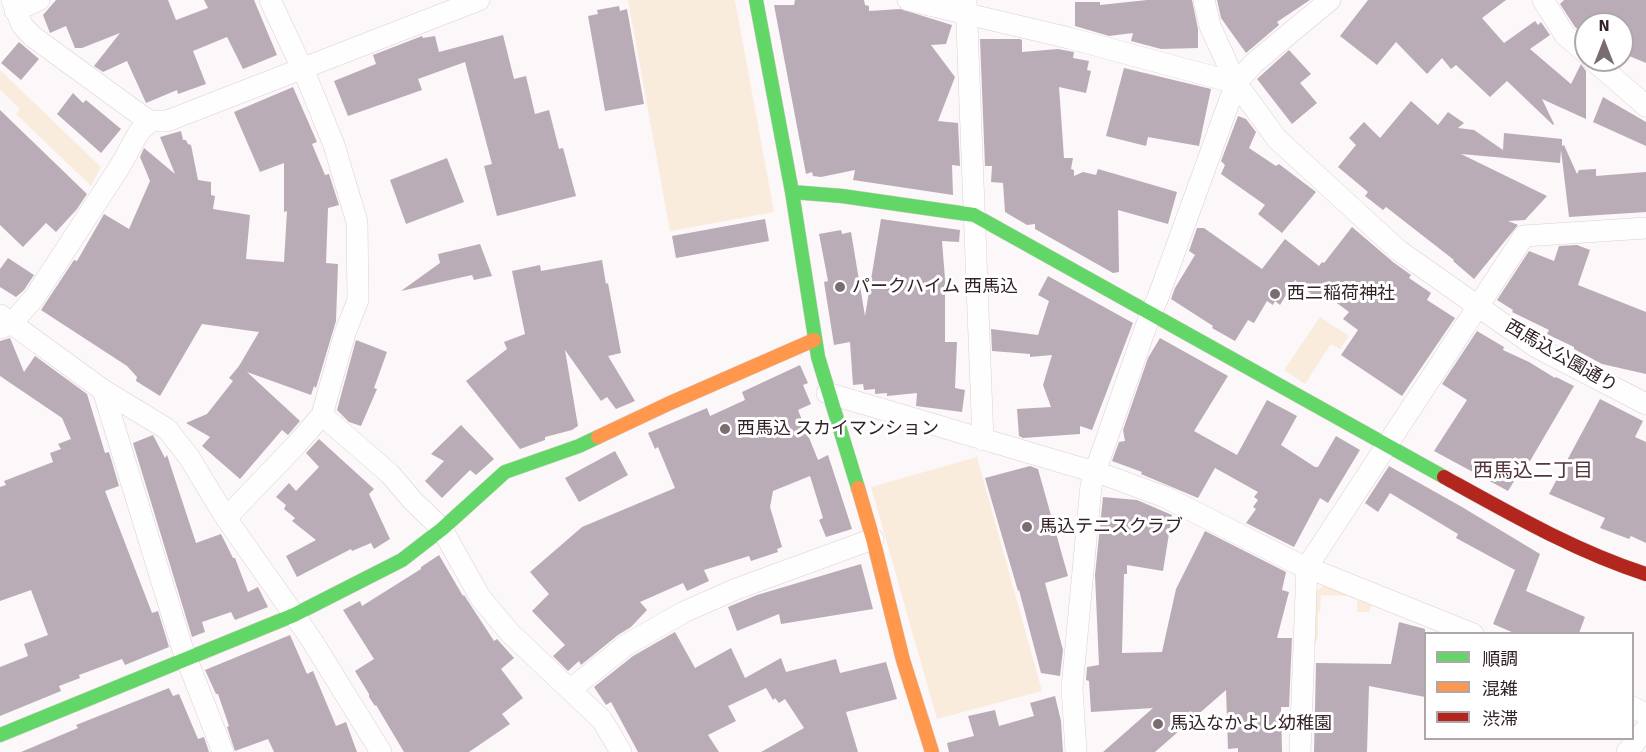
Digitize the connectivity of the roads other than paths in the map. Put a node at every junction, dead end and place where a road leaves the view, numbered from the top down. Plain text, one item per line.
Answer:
1 (39, 0) edge
2 (270, 0) edge
3 (479, 0) edge
4 (756, 0) edge
5 (908, 0) edge
6 (1204, 0) edge
7 (1330, 0) edge
8 (1544, 0) edge
9 (13, 5) edge
10 (966, 7) edge
11 (1574, 43) edge
12 (301, 68) junction
13 (1607, 72) edge
14 (1236, 83) junction
15 (1646, 106) edge
16 (150, 121) junction
17 (792, 192) junction
18 (974, 215) junction
19 (1646, 228) edge
20 (1477, 306) junction
21 (1151, 312) junction
22 (4, 322) edge
23 (814, 340) junction
24 (103, 390) junction
25 (827, 393) junction
26 (1646, 404) edge
27 (322, 415) junction
28 (983, 440) junction
29 (1385, 445) junction
30 (1095, 472) junction
31 (226, 518) junction
32 (442, 529) junction
33 (873, 539) junction
34 (1307, 567) junction
35 (1646, 574) edge
36 (294, 615) junction
37 (1470, 632) edge
38 (187, 660) junction
39 (571, 689) junction
40 (1646, 729) edge
41 (0, 735) edge
42 (224, 752) edge
43 (381, 752) edge
44 (621, 752) edge
45 (932, 752) edge
46 (1077, 752) edge
47 (1300, 752) edge
48 (1627, 752) edge

1 - 9 street
2 - 12 street
3 - 12 street
4 - 17 street
5 - 10 street
6 - 14 street, 西馬込公園通り
7 - 14 street
8 - 11 street
9 - 16 street
10 - 14 street
10 - 18 street
12 - 16 street
12 - 27 street
13 - 15 street
14 - 20 street, 西馬込公園通り
14 - 21 street
16 - 22 street
17 - 18 street
17 - 23 street
18 - 21 street
18 - 28 street
19 - 20 street
20 - 26 street, 西馬込公園通り
20 - 29 street
21 - 29 street
21 - 30 street
22 - 24 street
23 - 25 street
23 - 32 street
24 - 31 street
24 - 38 street
25 - 28 street
25 - 33 street
27 - 31 street
27 - 32 street
28 - 30 street
29 - 34 street
29 - 35 street
30 - 34 street
30 - 46 street
31 - 36 street
32 - 36 street
32 - 39 street
33 - 39 street
33 - 45 street
34 - 37 street
34 - 47 street
36 - 38 street
36 - 43 street
38 - 41 street
38 - 42 street
39 - 44 street
40 - 48 street

